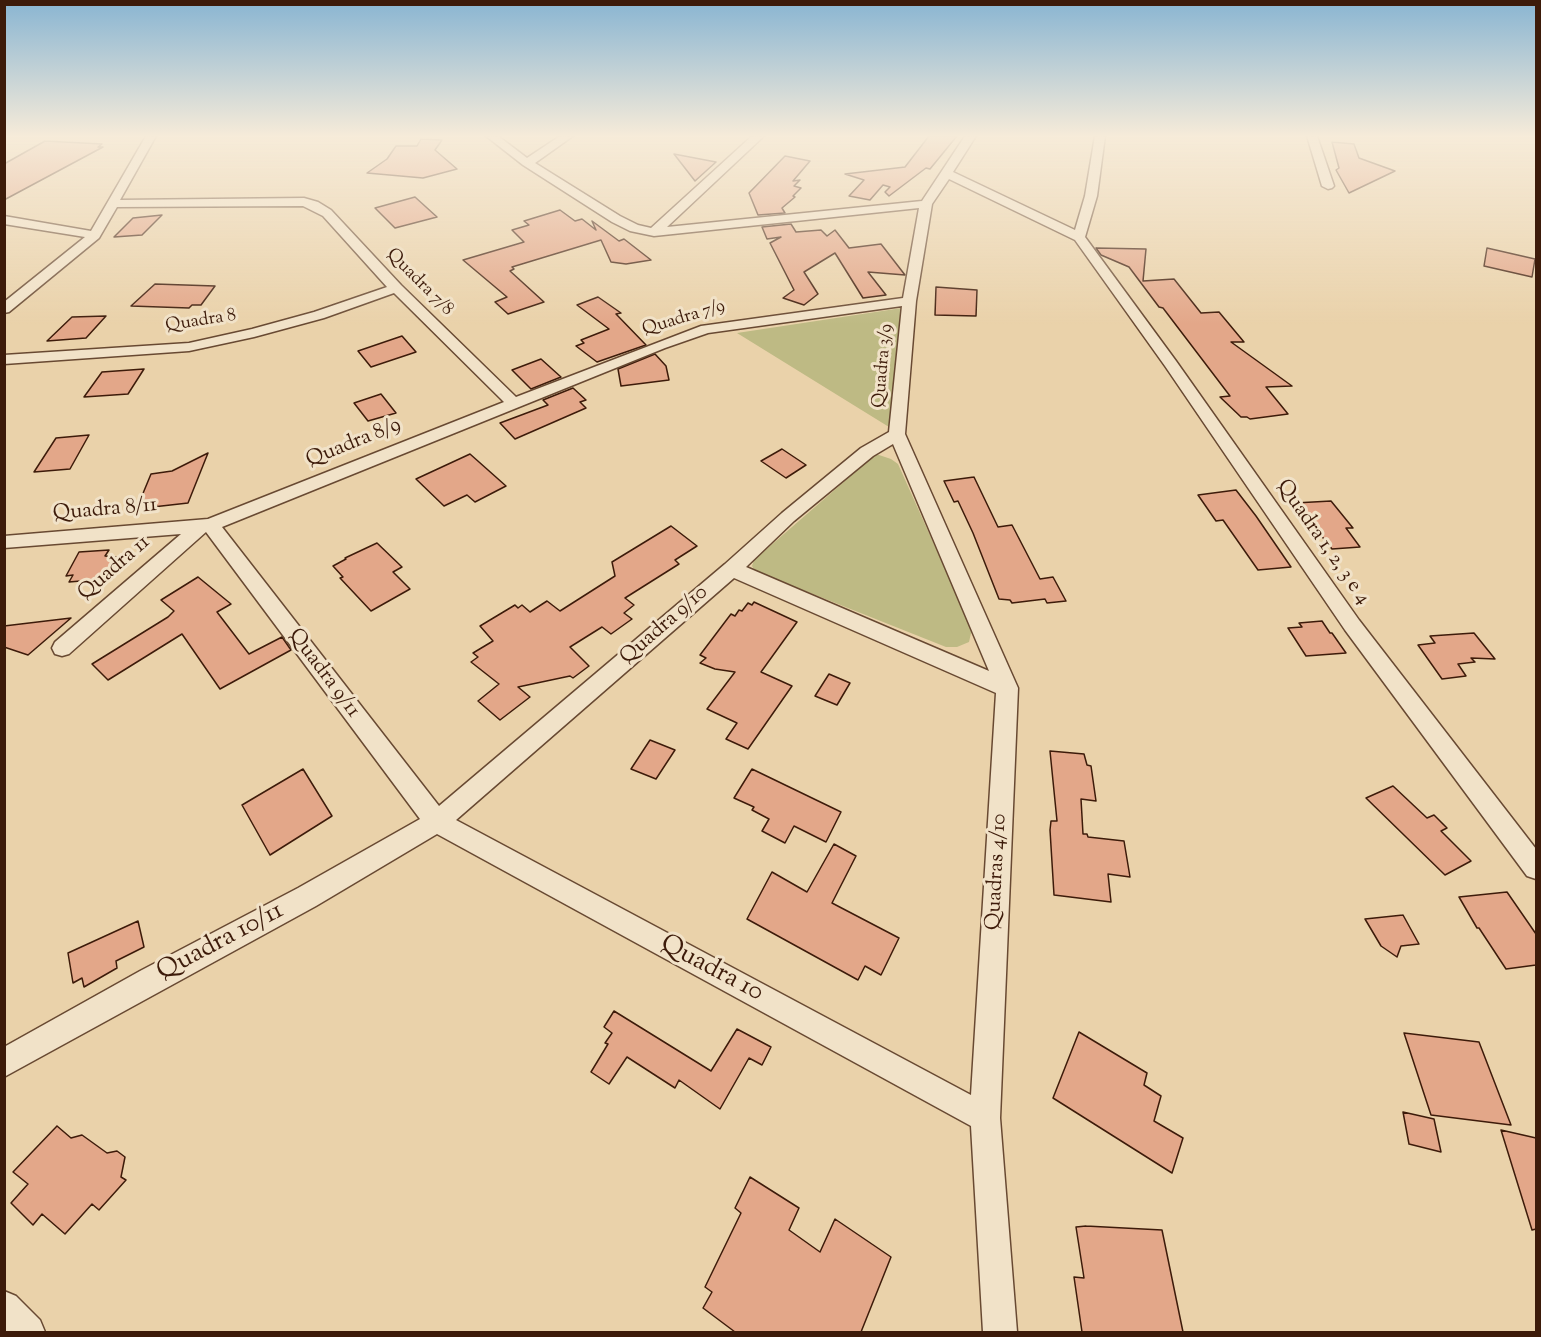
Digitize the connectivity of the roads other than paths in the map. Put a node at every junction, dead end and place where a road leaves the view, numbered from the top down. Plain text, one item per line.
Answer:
1 (114, 198) edge
2 (583, 198) edge
3 (691, 198) edge
4 (930, 198) edge
5 (999, 198) edge
6 (1090, 198) edge
7 (111, 204) junction
8 (926, 204) junction
9 (4, 220) edge
10 (654, 232) junction
11 (95, 235) junction
12 (1079, 237) junction
13 (396, 288) junction
14 (909, 301) junction
15 (4, 309) edge
16 (4, 360) edge
17 (515, 404) junction
18 (897, 434) junction
19 (205, 526) junction
20 (4, 542) edge
21 (732, 569) junction
22 (62, 648) dead end
23 (1007, 688) junction
24 (437, 822) junction
25 (1536, 868) edge
26 (4, 1063) edge
27 (985, 1118) junction
28 (4, 1308) edge
29 (28, 1332) edge
30 (1000, 1332) edge

1 - 7 street
2 - 10 street
3 - 10 street
4 - 8 street
5 - 12 street
6 - 12 street
7 - 11 street
7 - 13 street, Quadra 7/8
8 - 10 street
8 - 14 street, Quadra 3/9
9 - 11 street
11 - 15 street
12 - 25 street, Quadra 1, 2, 3 e 4
13 - 16 street, Quadra 8
13 - 17 street, Quadra 7/8
14 - 17 street, Quadra 7/9
14 - 18 street, Quadra 3/9
17 - 19 street, Quadra 8/9
18 - 21 street, Quadra 9/10
18 - 23 street, Quadras 4/10
19 - 20 street, Quadra 8/11
19 - 22 street, Quadra 11
19 - 24 street, Quadra 9/11
21 - 23 street
21 - 24 street, Quadra 9/10
23 - 27 street, Quadras 4/10
24 - 26 street, Quadra 10/11
24 - 27 street, Quadra 10
27 - 30 street, Quadras 4/10
28 - 29 street

